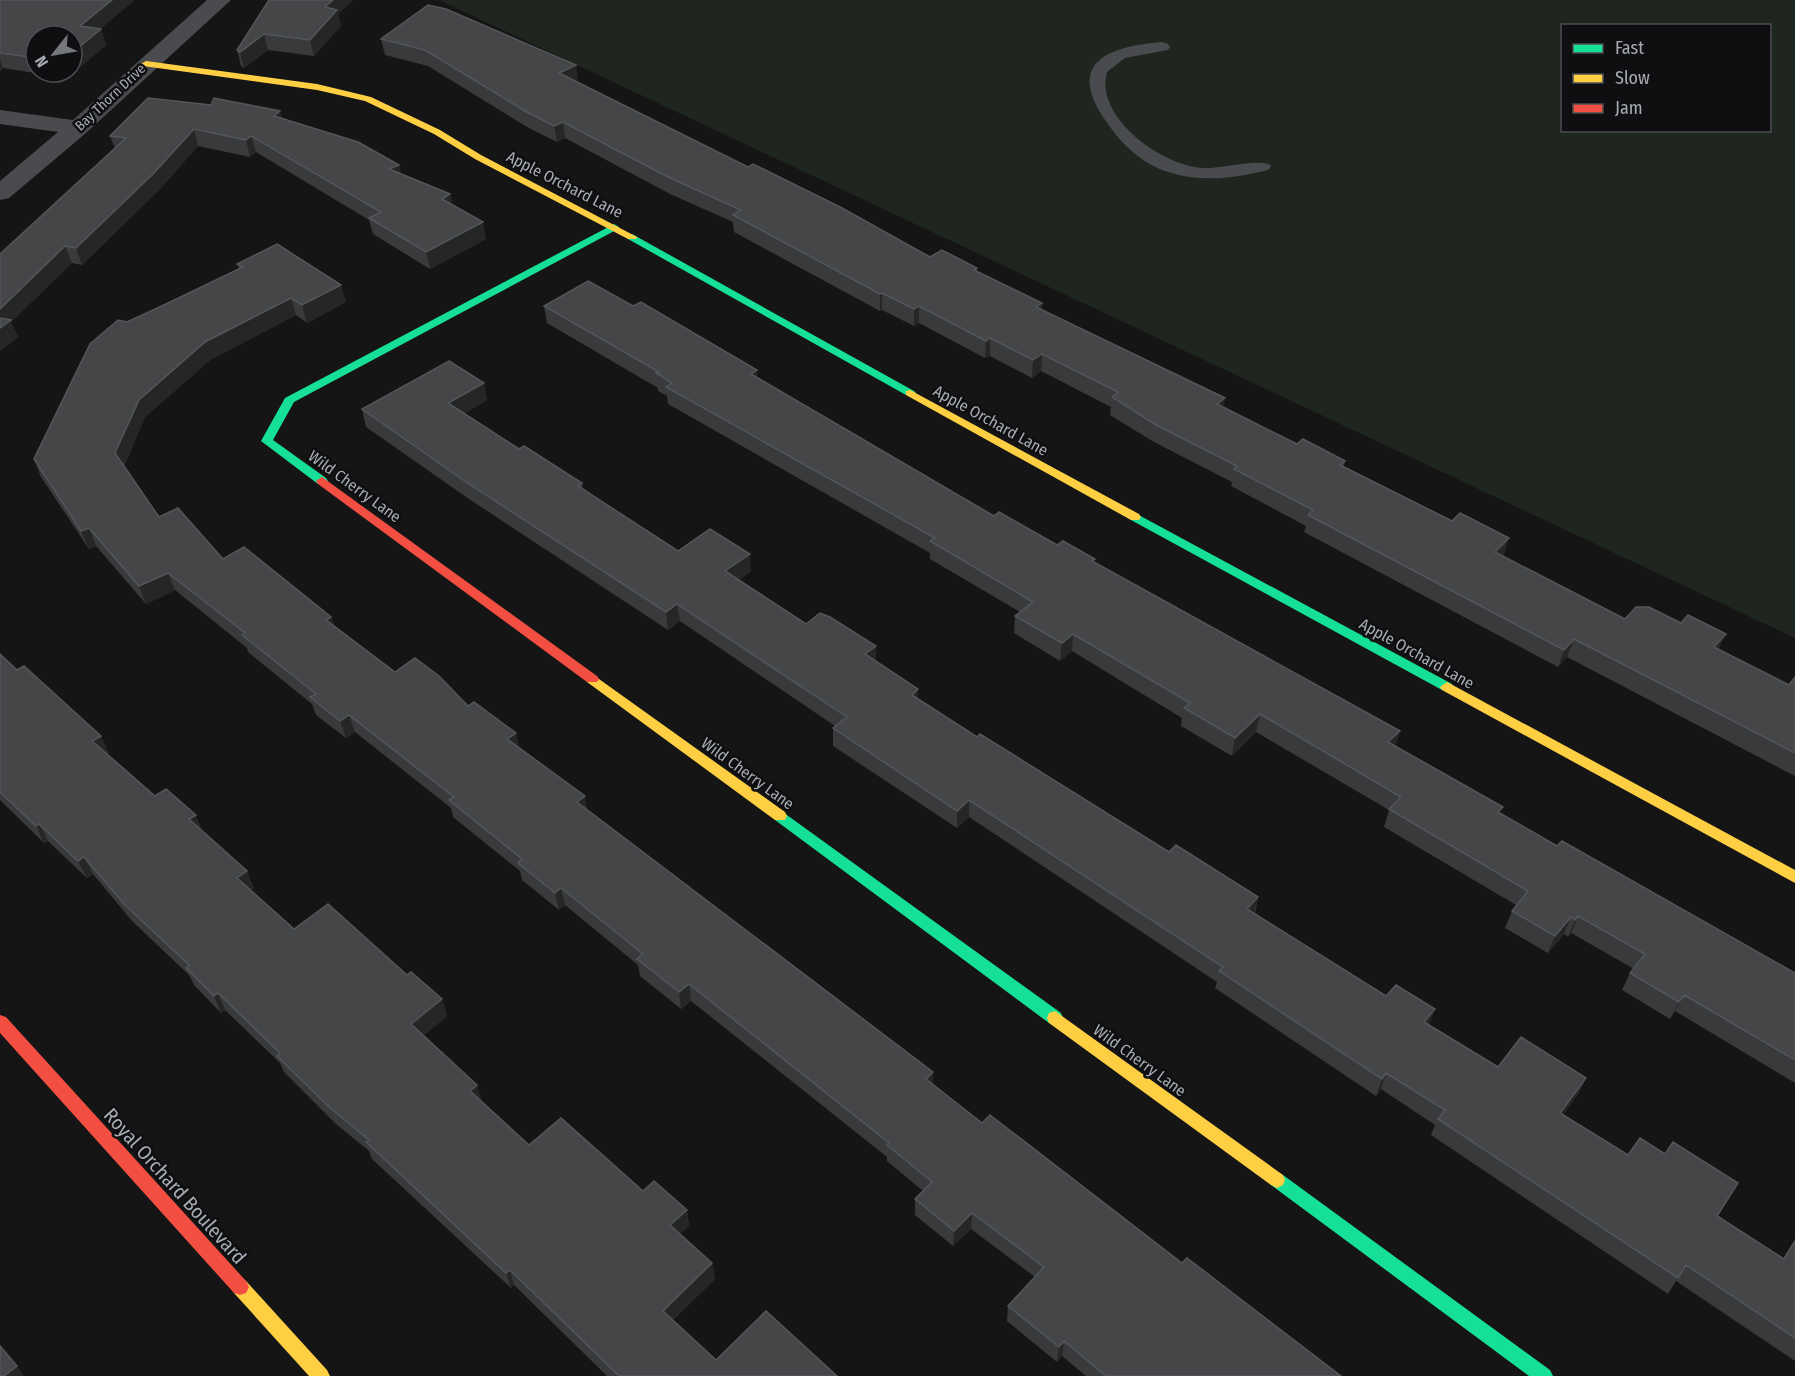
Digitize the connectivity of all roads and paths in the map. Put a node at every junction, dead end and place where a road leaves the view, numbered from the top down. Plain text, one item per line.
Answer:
1 (220, 0) edge
2 (1162, 47) dead end
3 (146, 64) junction
4 (0, 117) edge
5 (78, 128) junction
6 (1262, 166) dead end
7 (0, 194) edge
8 (614, 227) junction
9 (1795, 877) edge
10 (0, 1022) edge
11 (321, 1376) edge
12 (1544, 1376) edge

1 - 3 street, Bay Thorn Drive
2 - 6 lane
3 - 5 street, Bay Thorn Drive
3 - 8 street, Apple Orchard Lane
4 - 5 street
5 - 7 street, Bay Thorn Drive
8 - 9 street, Apple Orchard Lane
8 - 12 street, Wild Cherry Lane
10 - 11 street, Royal Orchard Boulevard

